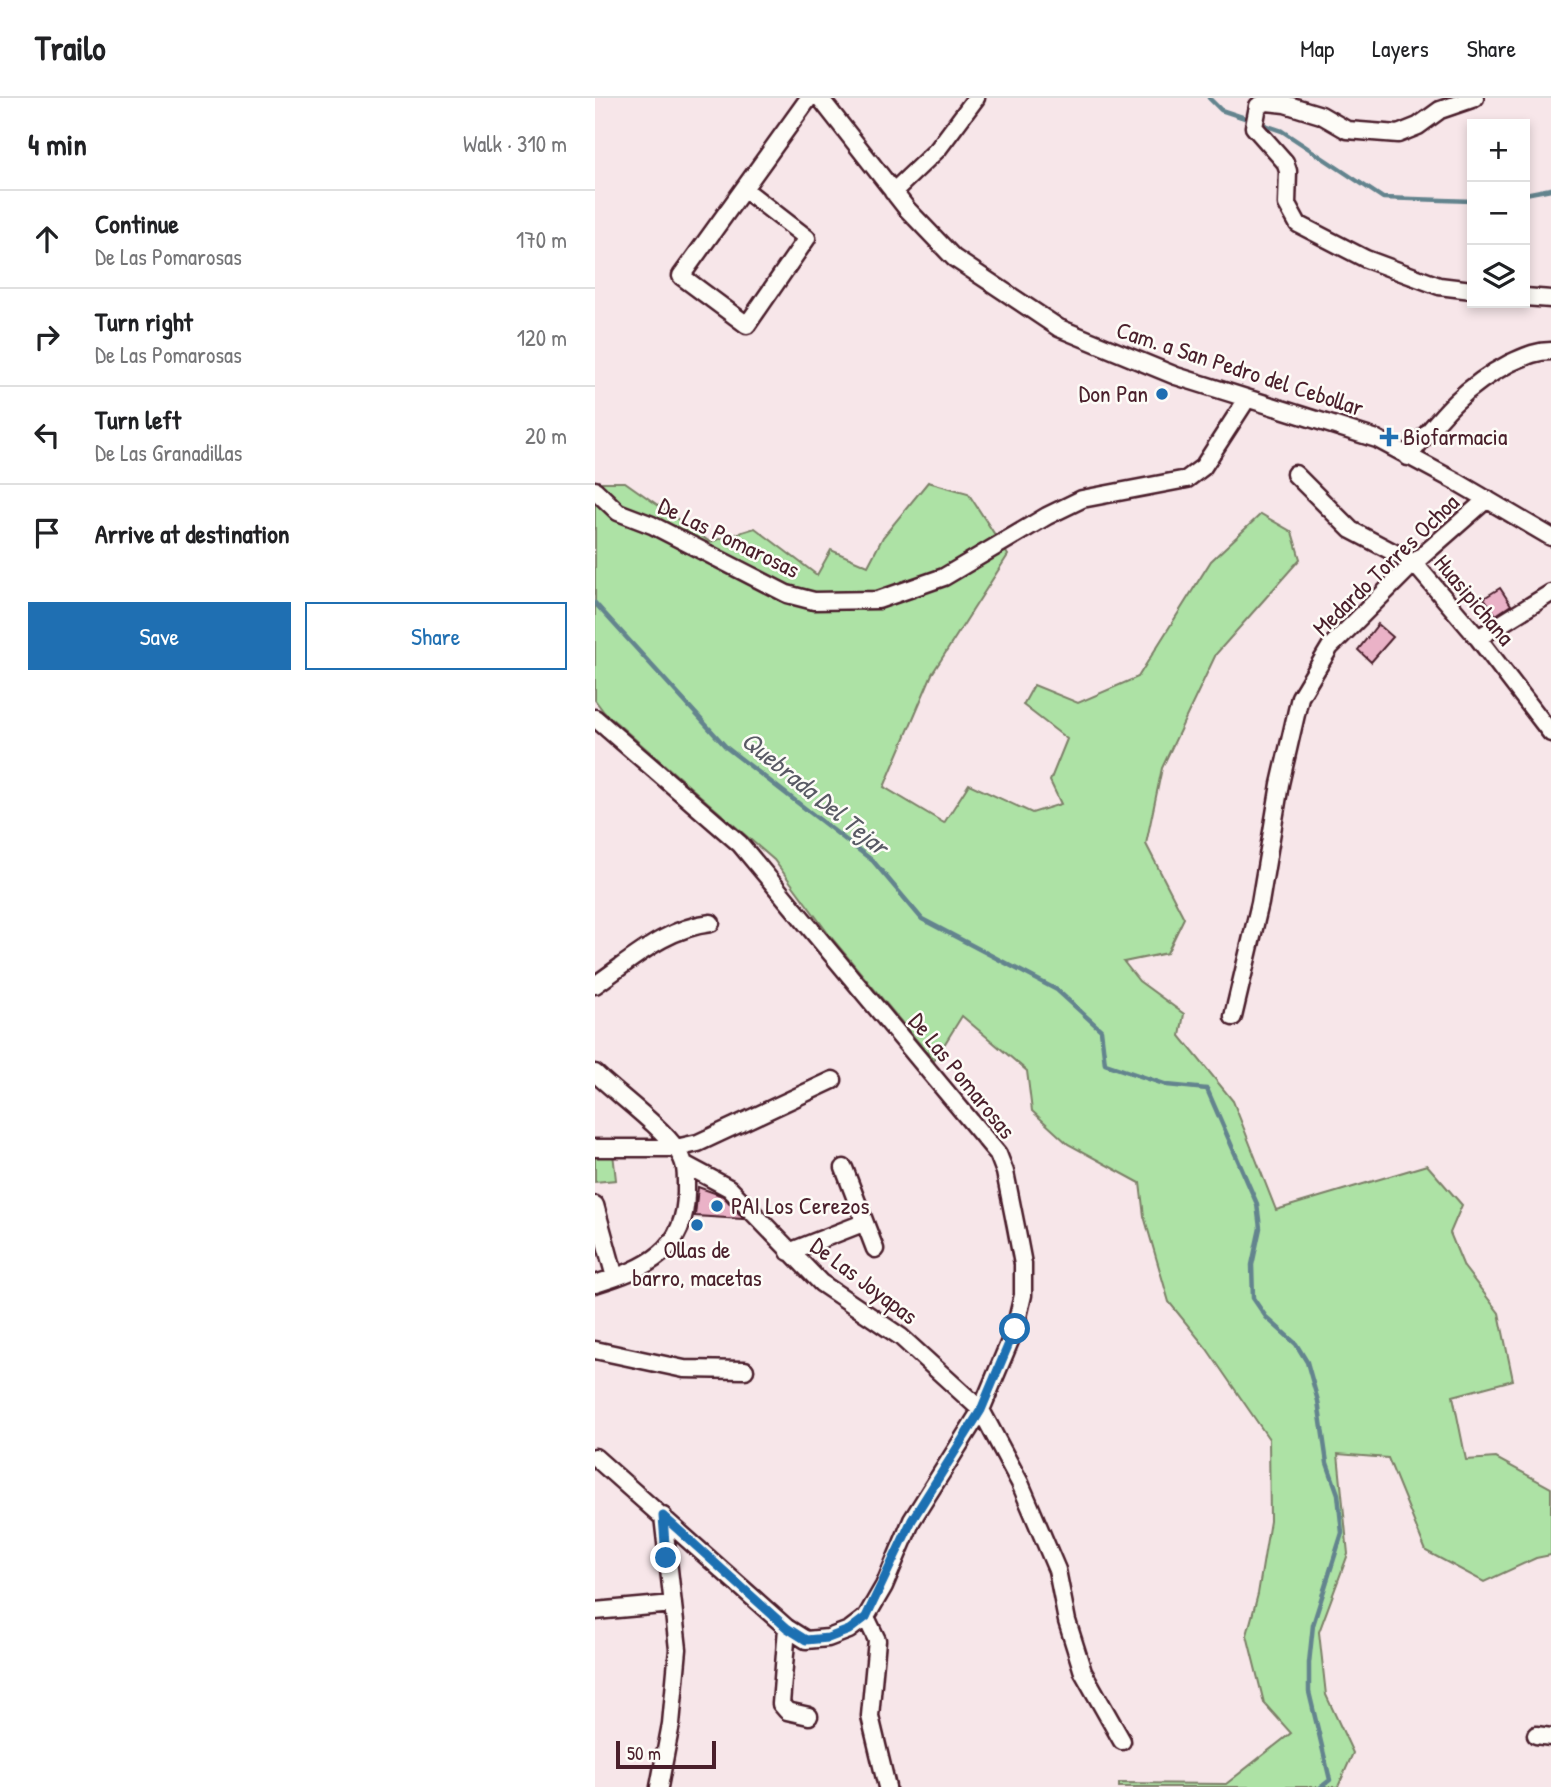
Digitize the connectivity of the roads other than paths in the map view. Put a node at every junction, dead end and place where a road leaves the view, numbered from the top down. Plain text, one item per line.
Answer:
1 (809, 98) edge
2 (820, 98) edge
3 (976, 98) edge
4 (1475, 98) edge
5 (744, 189) junction
6 (893, 192) junction
7 (1467, 289) edge
8 (1530, 297) edge
9 (1551, 299) edge
10 (1551, 351) edge
11 (1247, 398) junction
12 (1408, 457) junction
13 (1294, 474) dead end
14 (595, 491) edge
15 (1487, 499) junction
16 (1550, 534) edge
17 (1414, 563) junction
18 (1551, 593) edge
19 (1478, 638) junction
20 (595, 718) edge
21 (1551, 733) edge
22 (711, 923) dead end
23 (595, 985) edge
24 (1233, 1017) dead end
25 (595, 1073) edge
26 (832, 1080) dead end
27 (595, 1148) edge
28 (677, 1148) junction
29 (686, 1165) junction
30 (844, 1168) dead end
31 (595, 1205) edge
32 (863, 1223) junction
33 (875, 1249) dead end
34 (789, 1252) junction
35 (615, 1277) junction
36 (595, 1284) edge
37 (595, 1350) edge
38 (745, 1370) dead end
39 (981, 1410) junction
40 (595, 1457) edge
41 (663, 1516) junction
42 (673, 1604) junction
43 (595, 1611) edge
44 (866, 1617) junction
45 (787, 1628) junction
46 (809, 1716) dead end
47 (1122, 1741) dead end
48 (659, 1787) edge
49 (887, 1787) edge

1 - 5 street
2 - 6 street, Cam. a San Pedro del Cebollar
3 - 6 street
4 - 7 street
5 - 5 street
6 - 11 street, Cam. a San Pedro del Cebollar
8 - 9 street
10 - 12 street
11 - 12 street, Cam. a San Pedro del Cebollar
11 - 14 street, De Las Pomarosas
12 - 15 street, Cam. a San Pedro del Cebollar
13 - 17 street
15 - 16 street, Cam. a San Pedro del Cebollar
15 - 17 street, Medardo Torres Ochoa
17 - 19 street, Huasipichana
17 - 24 street, Medardo Torres Ochoa
18 - 19 street
19 - 21 street, Huasipichana
20 - 39 street, De Las Pomarosas
22 - 23 street
25 - 28 street
26 - 28 street
27 - 28 street
28 - 29 street
29 - 34 street, De Las Joyapas
29 - 35 street
30 - 32 street
31 - 35 street
32 - 33 street
32 - 34 street
34 - 39 street, De Las Joyapas
35 - 36 street
37 - 38 street
39 - 44 street, De Las Pomarosas
39 - 47 street, De Las Joyapas
40 - 41 street
41 - 42 street
41 - 45 street
42 - 43 street
42 - 48 street
44 - 45 street
44 - 49 street
45 - 46 street

